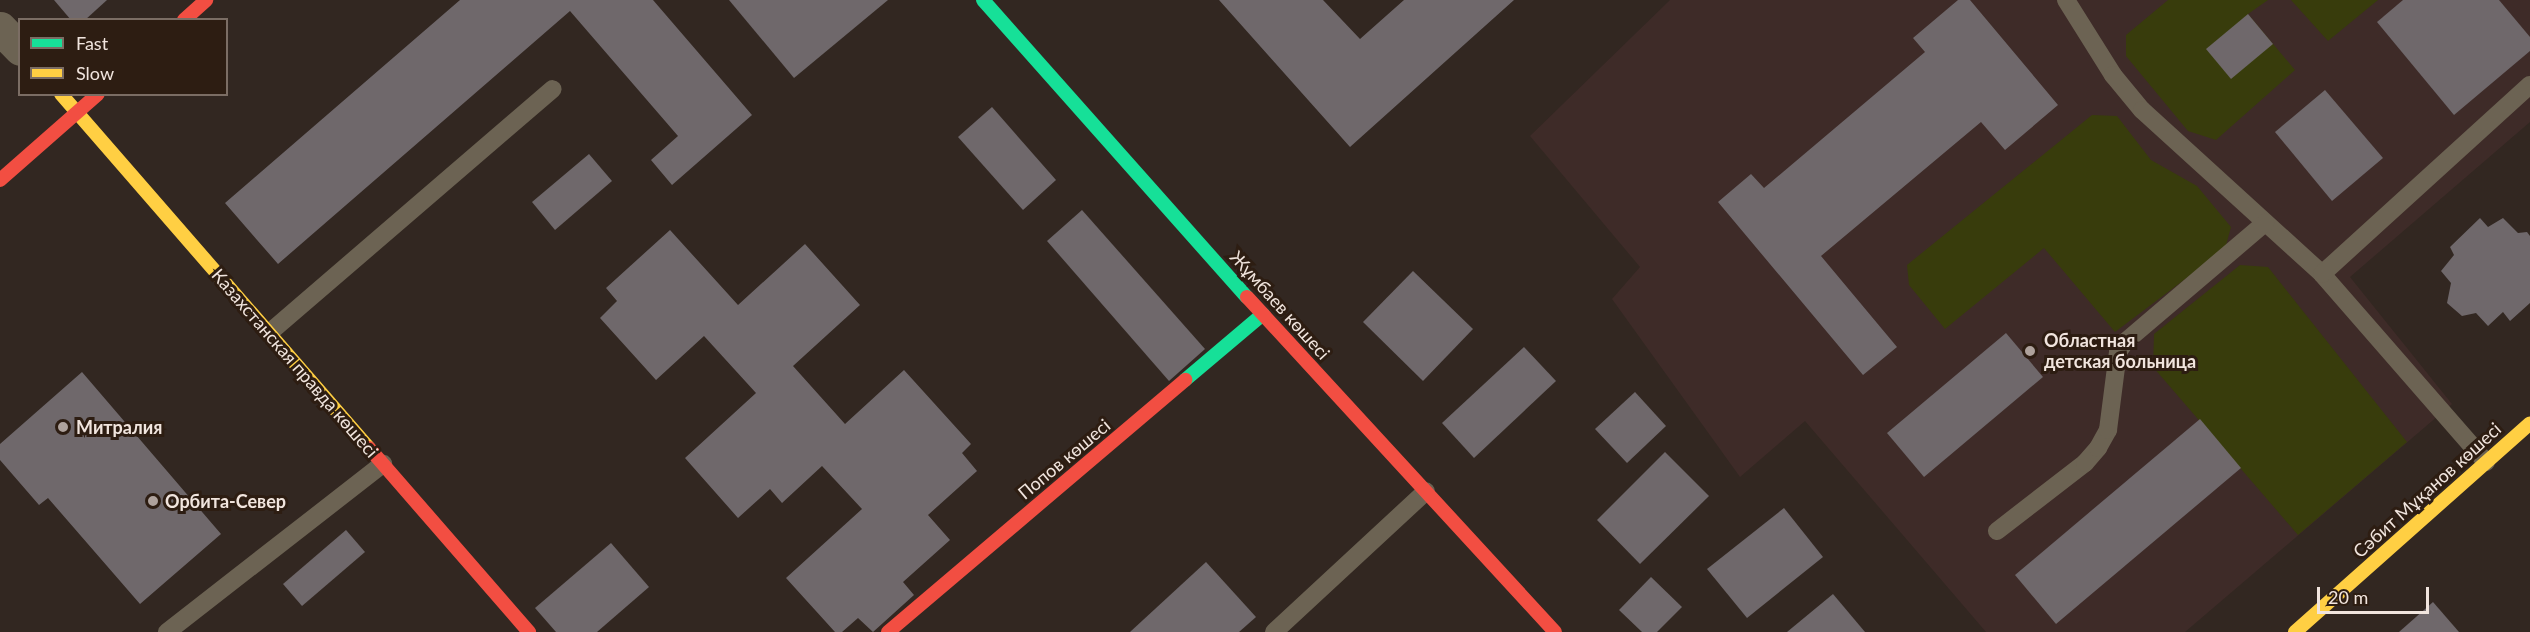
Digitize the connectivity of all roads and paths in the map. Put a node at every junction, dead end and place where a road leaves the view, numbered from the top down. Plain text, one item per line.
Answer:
1 (206, 0) edge
2 (983, 0) edge
3 (2066, 0) edge
4 (186, 18) edge
5 (0, 28) edge
6 (18, 48) edge
7 (2530, 85) edge
8 (553, 89) dead end
9 (63, 96) edge
10 (96, 96) edge
11 (78, 112) junction
12 (0, 180) edge
13 (2265, 223) junction
14 (2322, 274) junction
15 (1263, 314) junction
16 (269, 333) junction
17 (2530, 423) edge
18 (2486, 462) junction
19 (383, 464) junction
20 (1425, 491) junction
21 (1997, 531) dead end
22 (167, 632) edge
23 (529, 632) edge
24 (888, 632) edge
25 (1274, 632) edge
26 (1555, 632) edge
27 (2295, 632) edge

1 - 4 street
2 - 15 street, Жұмбаев көшесі
3 - 13 lane
5 - 6 street
7 - 14 lane
8 - 16 lane
9 - 11 street, Казахстанская правда көшесі
10 - 11 street
11 - 12 street
11 - 16 street, Казахстанская правда көшесі
13 - 14 lane
13 - 21 lane
14 - 18 lane
15 - 20 street, Жұмбаев көшесі
15 - 24 street, Попов көшесі
16 - 19 street, Казахстанская правда көшесі
17 - 18 street, Сәбит Мұқанов көшесі
18 - 27 street, Сәбит Мұқанов көшесі
19 - 22 lane
19 - 23 street, Казахстанская правда көшесі
20 - 25 lane
20 - 26 street, Жұмбаев көшесі

